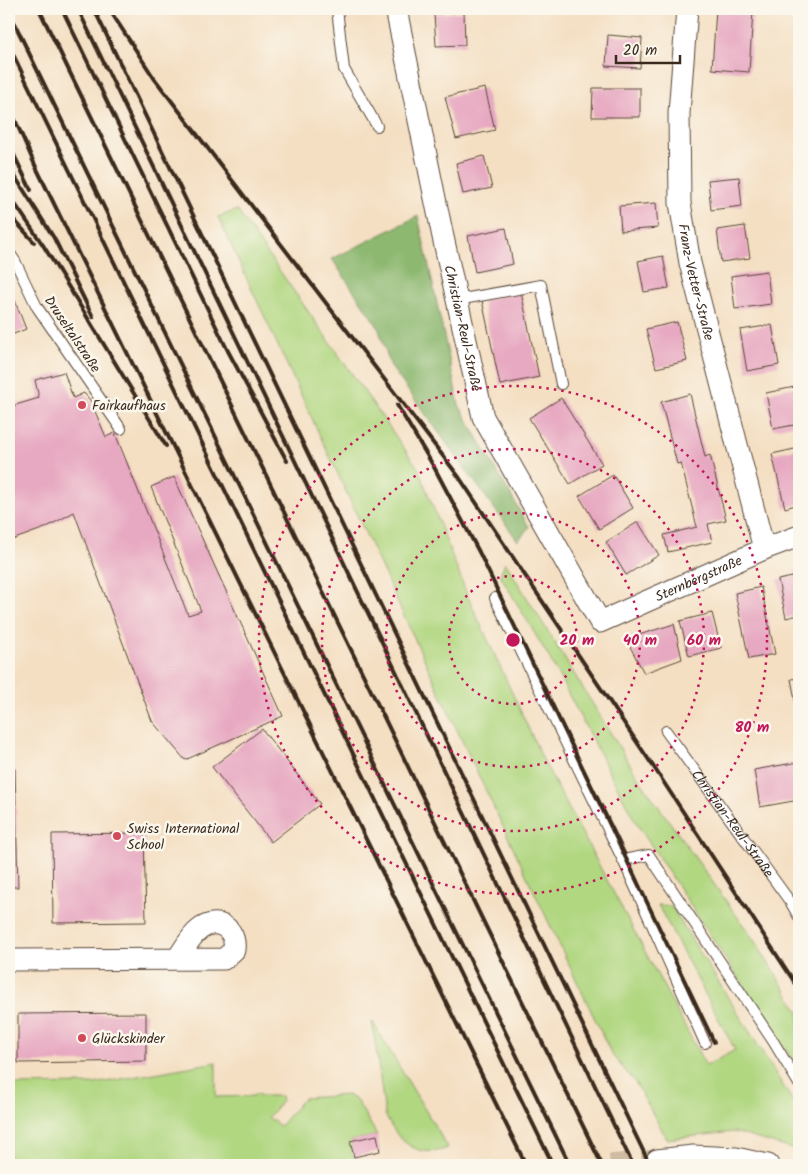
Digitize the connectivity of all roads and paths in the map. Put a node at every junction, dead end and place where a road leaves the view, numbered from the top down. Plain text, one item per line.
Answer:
1 (337, 9) edge
2 (396, 9) edge
3 (687, 9) edge
4 (377, 126) dead end
5 (9, 252) edge
6 (458, 300) junction
7 (561, 384) dead end
8 (121, 429) dead end
9 (799, 536) edge
10 (764, 548) junction
11 (495, 598) dead end
12 (600, 622) joint
13 (666, 731) dead end
14 (623, 860) junction
15 (799, 917) edge
16 (178, 958) dead end
17 (9, 960) edge
18 (705, 1043) dead end
19 (799, 1084) edge
20 (657, 1160) dead end
21 (768, 1165) edge

1 - 4 lane
2 - 6 street, Christian-Reul-Straße
3 - 10 street, Franz-Vetter-Straße
5 - 8 lane, Druseltalstraße
6 - 7 lane
6 - 12 street, Christian-Reul-Straße
9 - 10 street, Sternbergstraße
10 - 12 street, Sternbergstraße
11 - 14 lane
13 - 15 lane, Christian-Reul-Straße
14 - 18 lane
14 - 19 lane
16 - 17 street
20 - 21 street

